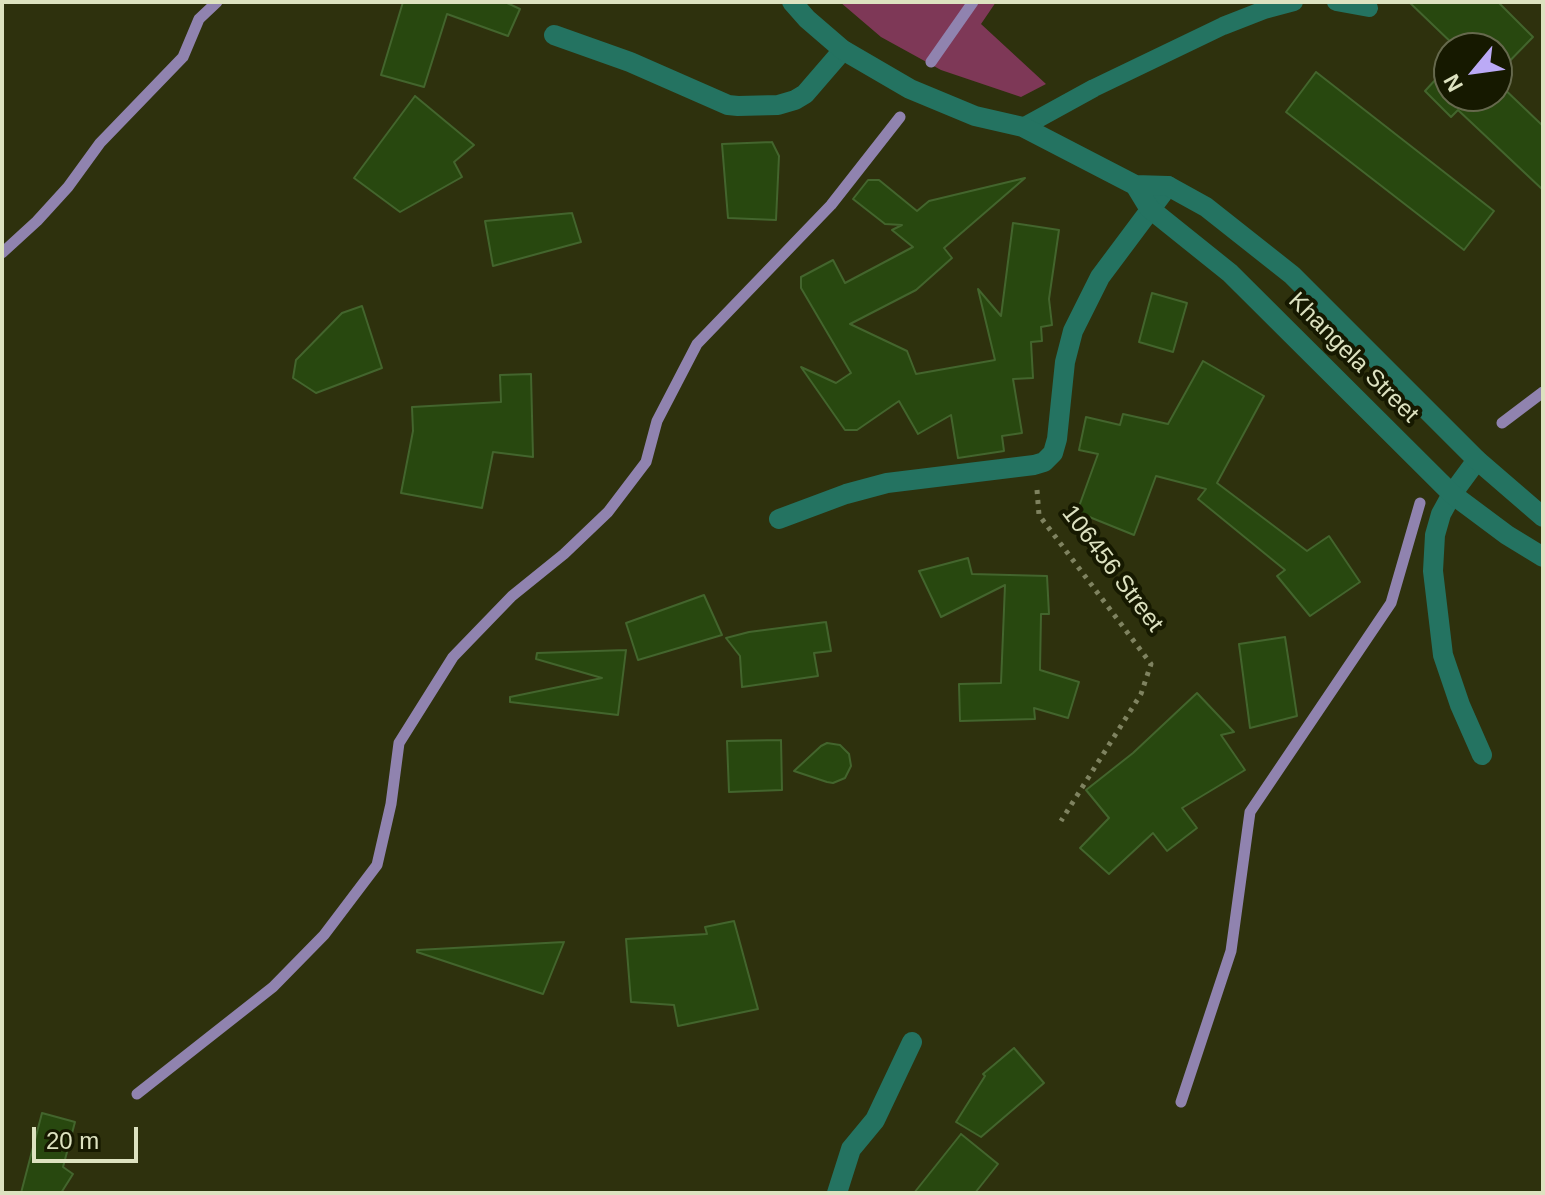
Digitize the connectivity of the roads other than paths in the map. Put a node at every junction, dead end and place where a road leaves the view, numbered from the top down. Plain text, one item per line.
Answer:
1 (792, 2) edge
2 (1294, 2) edge
3 (1336, 2) edge
4 (1369, 8) dead end
5 (554, 35) dead end
6 (843, 50) junction
7 (1023, 127) junction
8 (1135, 185) junction
9 (1168, 186) junction
10 (1149, 208) junction
11 (1477, 460) junction
12 (1452, 494) junction
13 (1543, 517) edge
14 (779, 519) dead end
15 (1543, 557) edge
16 (1482, 755) dead end
17 (912, 1042) dead end
18 (837, 1193) edge

1 - 6 street, Khangela Street
2 - 7 lane
3 - 4 lane
5 - 6 street
6 - 7 street, Khangela Street
7 - 8 street, Khangela Street
8 - 9 street, Khangela Street
8 - 10 street, Khangela Street
9 - 10 street
9 - 11 street, Khangela Street
10 - 12 street, Khangela Street
10 - 14 street
11 - 12 street
11 - 13 street, Khangela Street
12 - 15 street, Khangela Street
12 - 16 street
17 - 18 street

